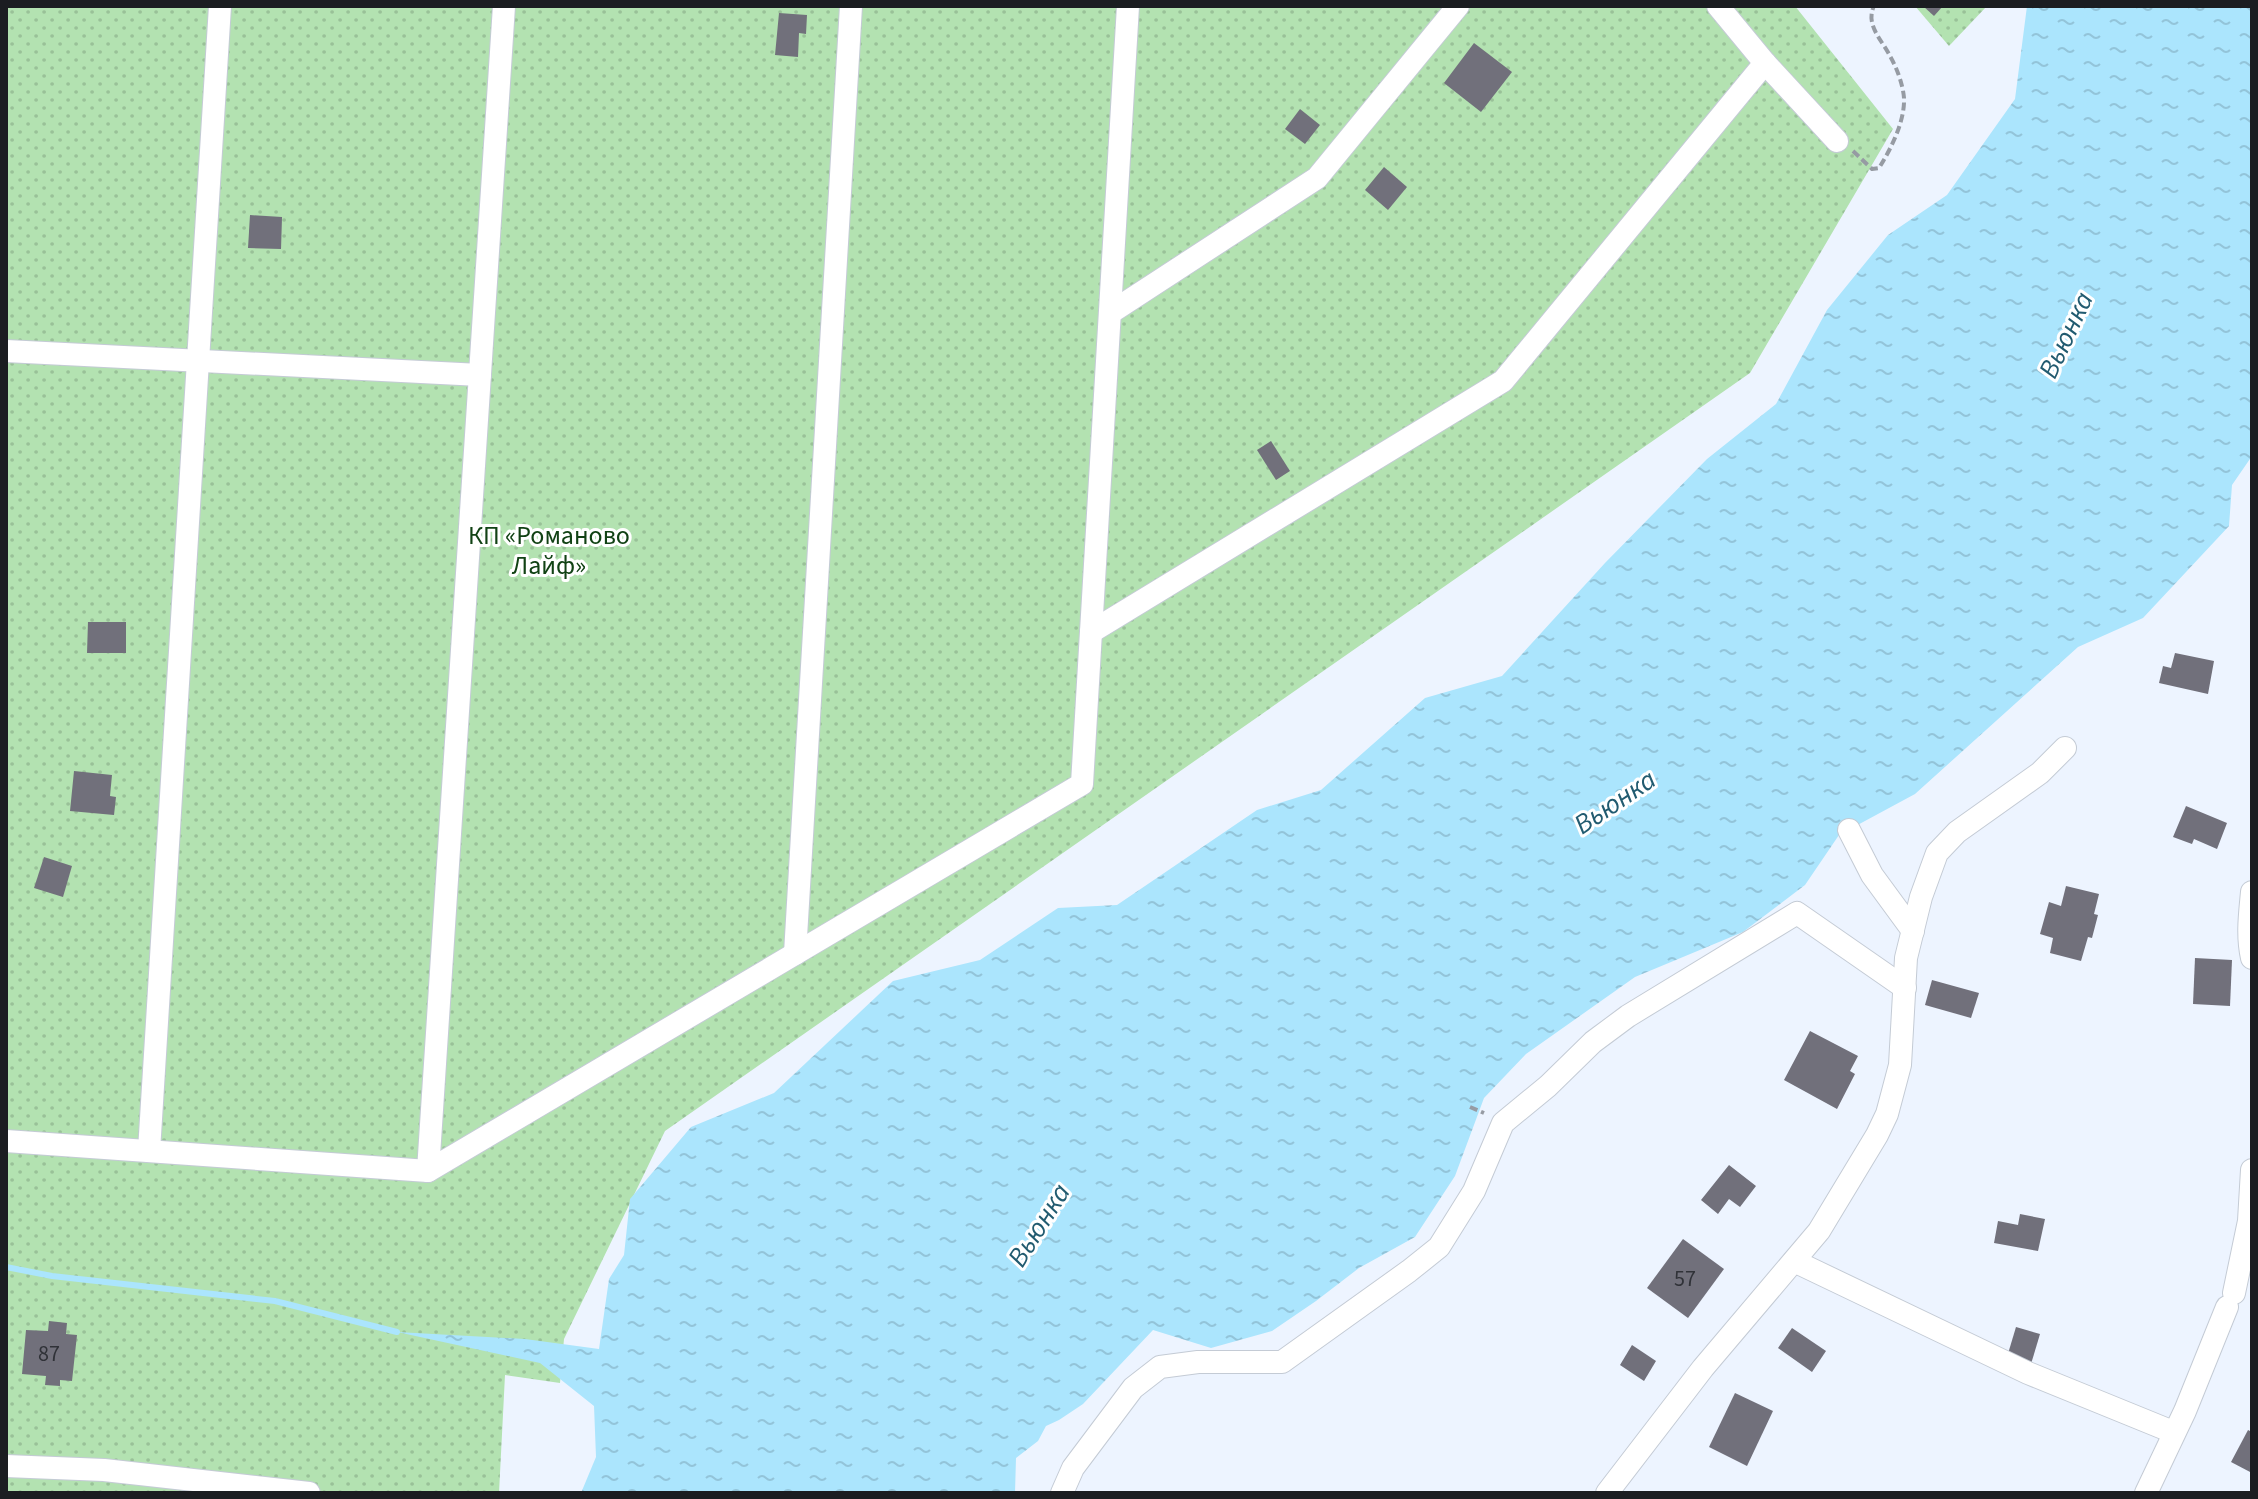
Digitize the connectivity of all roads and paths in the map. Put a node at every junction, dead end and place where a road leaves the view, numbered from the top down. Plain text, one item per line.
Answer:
1 (220, 6) edge
2 (504, 6) edge
3 (851, 6) edge
4 (1458, 6) edge
5 (1718, 6) edge
6 (1874, 6) edge
7 (1132, 10) edge
8 (1765, 63) junction
9 (1837, 141) joint
10 (1110, 313) junction
11 (6, 351) edge
12 (199, 360) junction
13 (480, 375) junction
14 (1091, 632) junction
15 (2065, 748) dead end
16 (1849, 830) dead end
17 (2252, 892) edge
18 (1913, 931) junction
19 (795, 954) junction
20 (2252, 958) edge
21 (1905, 988) junction
22 (6, 1141) edge
23 (149, 1151) junction
24 (2252, 1170) edge
25 (428, 1171) junction
26 (1794, 1261) junction
27 (2173, 1432) junction
28 (6, 1466) edge
29 (104, 1470) junction
30 (109, 1493) edge
31 (309, 1493) edge
32 (1062, 1493) edge
33 (1607, 1493) edge
34 (2146, 1493) edge

1 - 12 street
2 - 13 street
3 - 19 street
4 - 10 street
5 - 8 street
6 - 9 path
7 - 10 street
8 - 9 street
8 - 14 street
10 - 14 street
11 - 12 street
12 - 13 street
12 - 23 street
13 - 25 street
14 - 19 street
15 - 18 street
16 - 18 street
17 - 20 street
18 - 21 street
19 - 25 street
21 - 26 street
21 - 32 street
22 - 23 street
23 - 25 street
24 - 27 street
26 - 27 street
26 - 33 street
27 - 34 street
28 - 29 street
29 - 30 street
29 - 31 street

